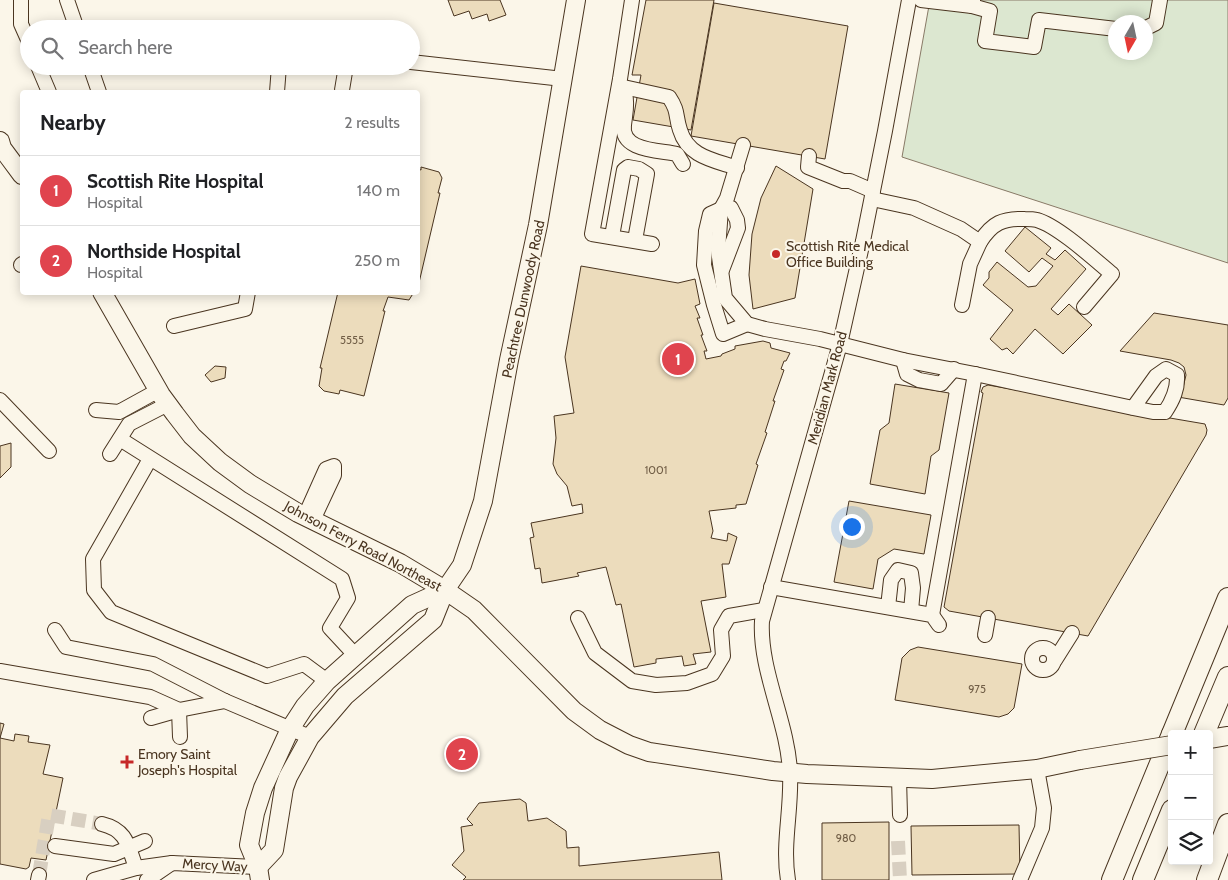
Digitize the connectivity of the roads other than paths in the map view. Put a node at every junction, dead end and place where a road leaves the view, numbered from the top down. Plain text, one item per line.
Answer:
1 (22, 0) edge
2 (67, 0) edge
3 (576, 0) edge
4 (632, 0) edge
5 (1160, 0) edge
6 (908, 1) edge
7 (972, 3) edge
8 (21, 20) edge
9 (74, 20) edge
10 (1153, 24) edge
11 (1108, 28) edge
12 (420, 63) edge
13 (42, 75) edge
14 (93, 75) edge
15 (278, 75) edge
16 (344, 75) edge
17 (563, 79) junction
18 (48, 90) edge
19 (97, 90) edge
20 (277, 90) edge
21 (342, 90) dead end
22 (618, 90) junction
23 (0, 141) edge
24 (743, 145) dead end
25 (809, 156) dead end
26 (683, 164) dead end
27 (737, 168) junction
28 (20, 172) edge
29 (872, 195) junction
30 (721, 209) junction
31 (612, 236) junction
32 (635, 240) junction
33 (980, 242) junction
34 (652, 244) dead end
35 (721, 273) junction
36 (104, 295) edge
37 (247, 295) edge
38 (958, 305) dead end
39 (1084, 307) dead end
40 (748, 324) junction
41 (174, 326) dead end
42 (840, 344) junction
43 (975, 374) junction
44 (163, 397) junction
45 (0, 400) edge
46 (1133, 408) dead end
47 (96, 410) dead end
48 (119, 412) junction
49 (129, 424) junction
50 (120, 439) junction
51 (49, 451) dead end
52 (110, 454) dead end
53 (150, 458) junction
54 (771, 587) junction
55 (444, 590) junction
56 (1228, 598) edge
57 (888, 608) junction
58 (764, 610) junction
59 (910, 611) junction
60 (578, 618) dead end
61 (988, 618) dead end
62 (55, 630) dead end
63 (1072, 633) dead end
64 (984, 635) dead end
65 (356, 656) junction
66 (1055, 660) dead end
67 (0, 671) edge
68 (1228, 677) edge
69 (327, 681) junction
70 (225, 701) junction
71 (179, 710) junction
72 (151, 718) dead end
73 (290, 729) junction
74 (1174, 730) edge
75 (1206, 730) edge
76 (1228, 736) edge
77 (180, 737) dead end
78 (310, 738) junction
79 (1213, 738) edge
80 (1168, 744) edge
81 (1168, 746) edge
82 (1037, 769) junction
83 (790, 772) junction
84 (899, 778) junction
85 (900, 815) dead end
86 (1168, 820) edge
87 (102, 824) tunnel mouth
88 (1228, 824) edge
89 (144, 841) dead end
90 (55, 846) dead end
91 (129, 848) junction
92 (172, 863) junction
93 (136, 868) junction
94 (259, 874) edge
95 (94, 880) edge
96 (147, 880) edge
97 (788, 880) edge
98 (1020, 880) edge
99 (1112, 880) edge
100 (1143, 880) edge
101 (1207, 880) edge

1 - 8 street
2 - 9 street
3 - 17 main road, Peachtree Dunwoody Road
4 - 22 street
5 - 10 street
6 - 7 street
6 - 29 street, Meridian Mark Road
7 - 11 street
12 - 17 street
13 - 18 street
14 - 19 street
15 - 20 street
16 - 21 street
17 - 55 main road, Peachtree Dunwoody Road
22 - 26 street
22 - 27 street
22 - 31 street
23 - 28 main road
24 - 27 street
25 - 29 street
27 - 30 street
29 - 33 street
29 - 42 street, Meridian Mark Road
30 - 35 street
30 - 35 street
30 - 40 street
31 - 32 street
31 - 32 street
32 - 34 street
33 - 38 street
33 - 39 street
35 - 40 street
36 - 44 main road, Johnson Ferry Road Northeast
37 - 41 street
40 - 42 street
42 - 43 street
42 - 54 street, Meridian Mark Road
43 - 46 street
43 - 59 street
44 - 48 street
44 - 49 street
44 - 55 main road, Johnson Ferry Road Northeast
45 - 51 street
47 - 48 street
48 - 49 street
49 - 50 street
50 - 52 street
50 - 53 street
53 - 65 street
53 - 69 street
54 - 57 street
54 - 58 street, Meridian Mark Road
55 - 65 main road, Peachtree Dunwoody Road
55 - 78 main road, Peachtree Dunwoody Road
55 - 83 main road, Johnson Ferry Road Northeast
56 - 74 highway
57 - 59 street
57 - 59 street
58 - 60 street
58 - 83 street, Meridian Mark Road
61 - 64 street
62 - 70 street
63 - 66 street
65 - 69 main road, Peachtree Dunwoody Road
67 - 71 street
68 - 75 highway
69 - 73 main road, Peachtree Dunwoody Road
70 - 71 street
70 - 73 street
71 - 72 street
71 - 77 street
73 - 78 street
73 - 94 main road, Peachtree Dunwoody Road
76 - 79 main road
78 - 94 main road, Peachtree Dunwoody Road
80 - 99 highway
81 - 82 main road, Johnson Ferry Road Northeast, bridge
82 - 84 main road, Johnson Ferry Road Northeast
82 - 98 street
83 - 84 main road, Johnson Ferry Road Northeast
83 - 97 street, Meridian Mark Road
84 - 85 street
86 - 100 highway
87 - 91 street
88 - 101 highway
89 - 91 street
90 - 91 street
91 - 93 street
92 - 93 street, Mercy Way
92 - 94 street, Mercy Way
92 - 96 street
93 - 95 street, Mercy Way

